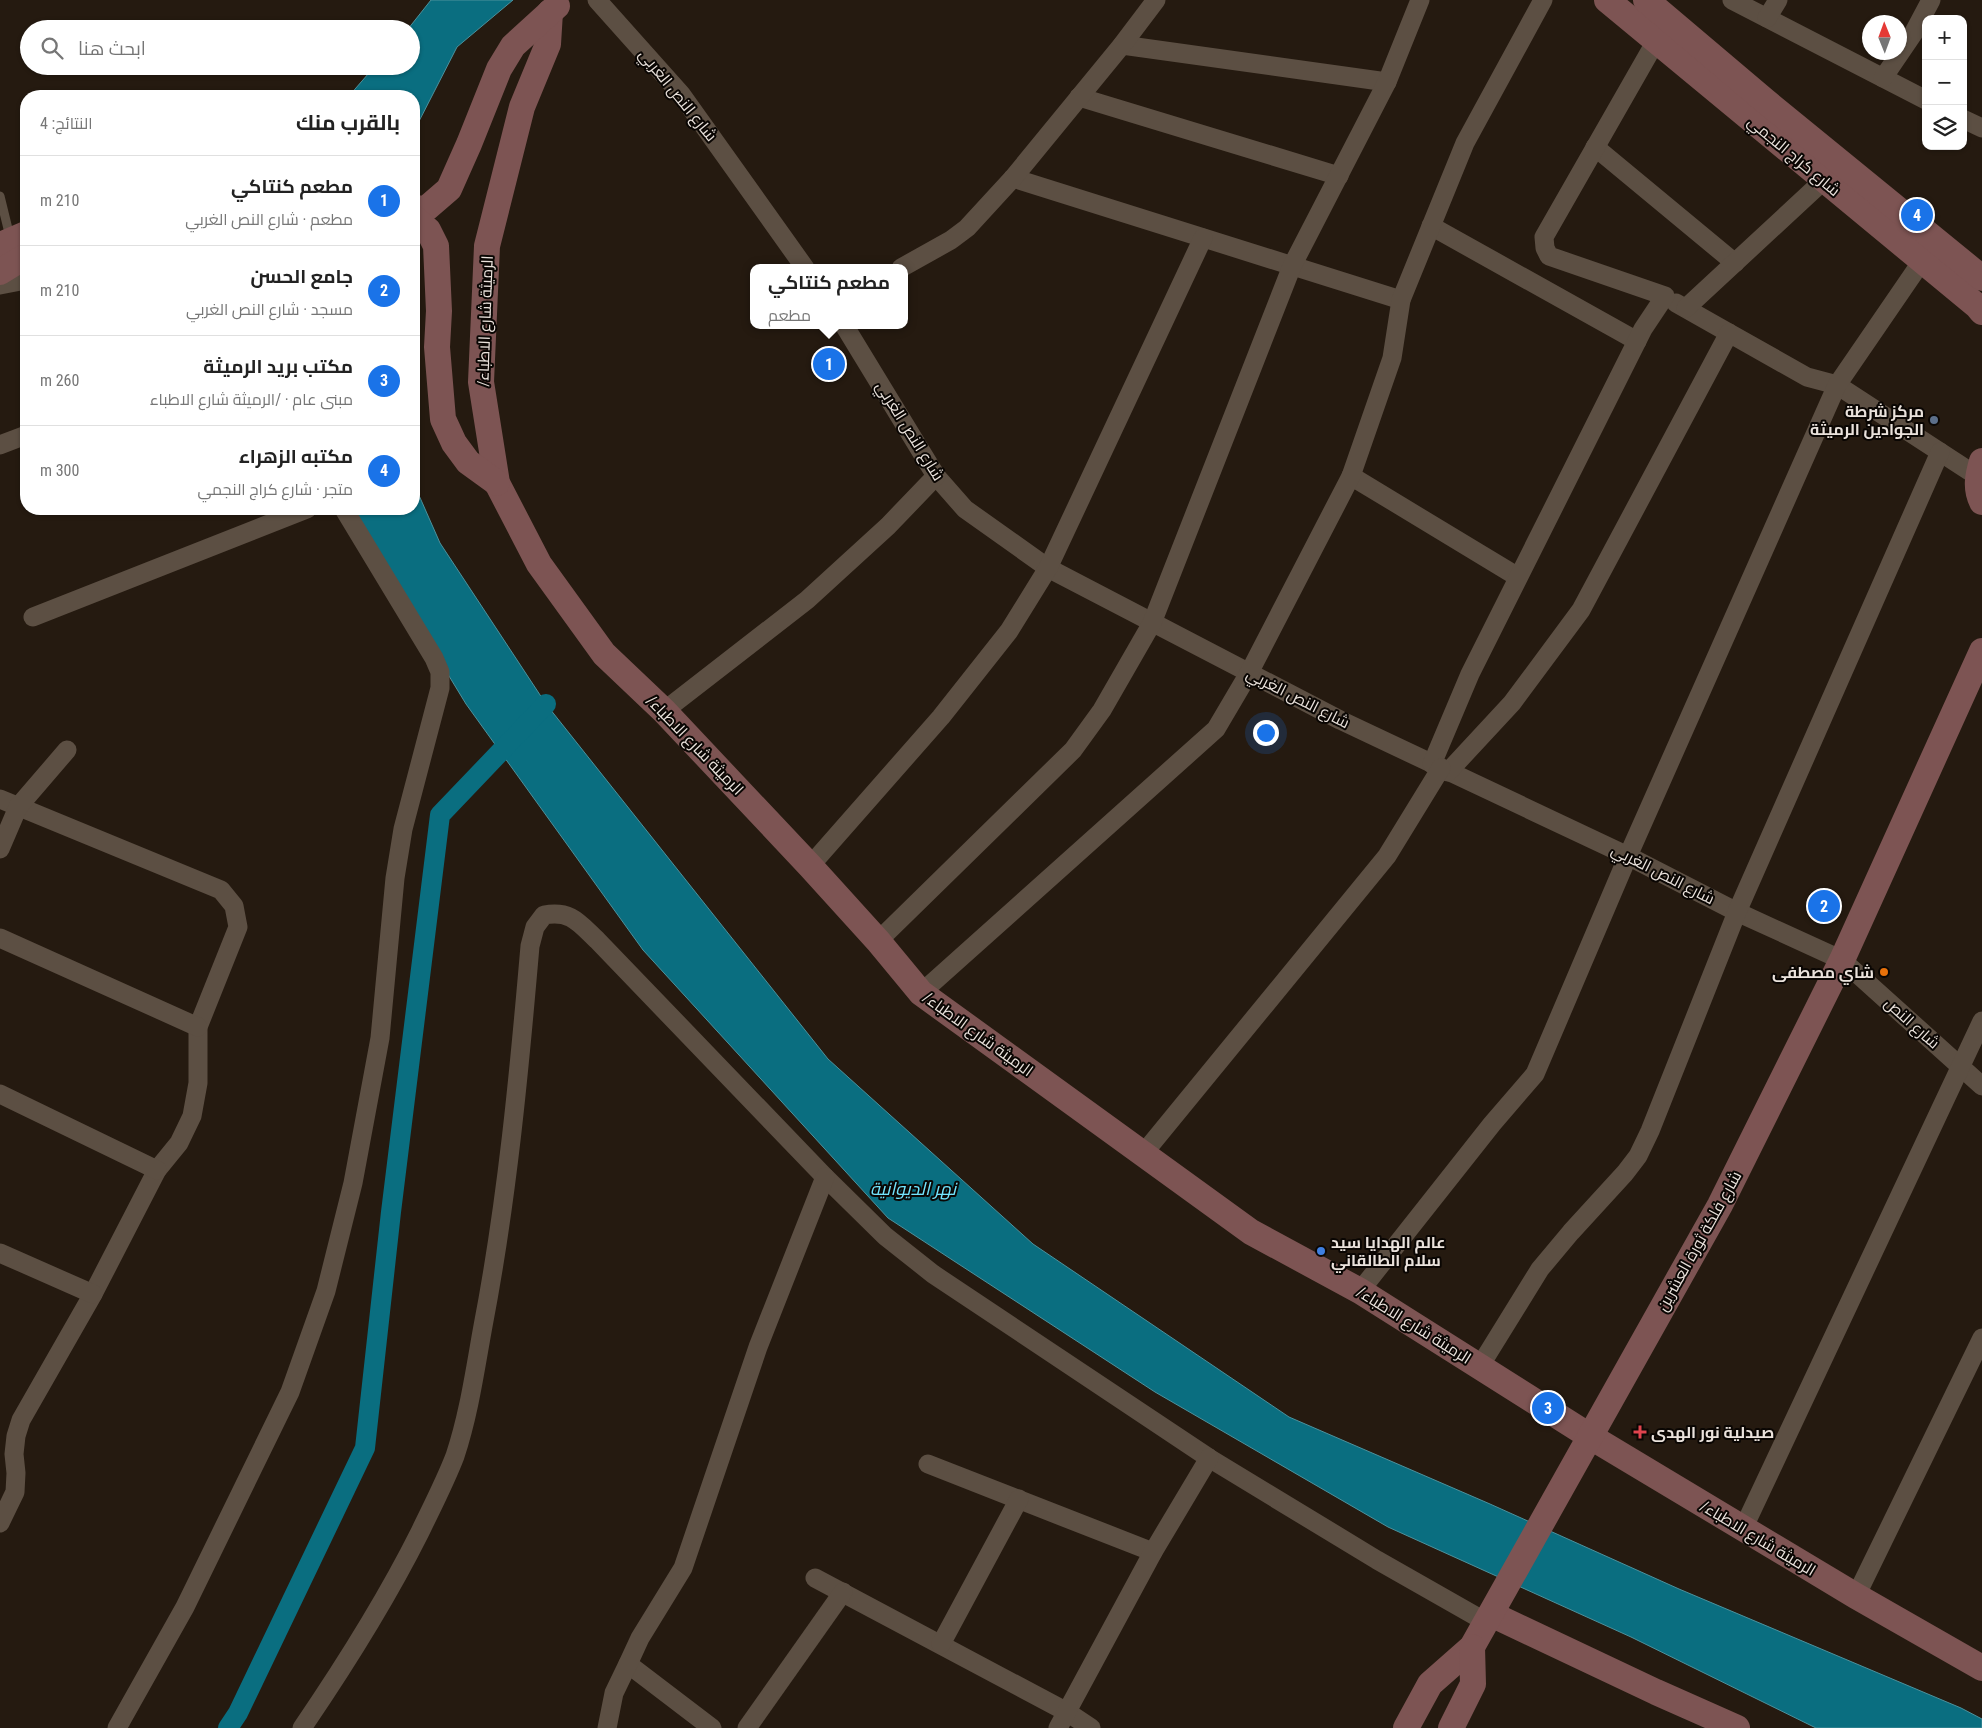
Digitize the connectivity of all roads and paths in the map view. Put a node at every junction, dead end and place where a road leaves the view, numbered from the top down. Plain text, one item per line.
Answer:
1 (597, 0) edge
2 (1156, 0) edge
3 (1420, 0) edge
4 (1543, 0) edge
5 (1606, 0) edge
6 (1646, 0) edge
7 (1732, 0) edge
8 (1778, 0) edge
9 (1931, 0) edge
10 (557, 6) edge
11 (1767, 18) junction
12 (1656, 41) junction
13 (1122, 45) junction
14 (1883, 78) junction
15 (1387, 82) junction
16 (1079, 97) junction
17 (1922, 98) edge
18 (1967, 121) edge
19 (1982, 128) edge
20 (1595, 147) junction
21 (1339, 176) junction
22 (1012, 178) junction
23 (1823, 181) junction
24 (0, 196) edge
25 (420, 209) edge
26 (420, 223) edge
27 (1431, 226) junction
28 (1203, 238) junction
29 (16, 244) edge
30 (1922, 261) junction
31 (1735, 263) junction
32 (802, 264) edge
33 (908, 264) edge
34 (1292, 266) junction
35 (0, 272) edge
36 (1982, 278) edge
37 (20, 281) edge
38 (0, 285) edge
39 (1665, 296) junction
40 (1401, 300) junction
41 (1686, 308) junction
42 (1982, 312) edge
43 (846, 329) edge
44 (1729, 333) junction
45 (1637, 341) junction
46 (1838, 385) junction
47 (20, 437) edge
48 (0, 445) edge
49 (1940, 452) junction
50 (1980, 468) edge
51 (936, 476) junction
52 (1351, 476) junction
53 (497, 483) junction
54 (1982, 502) edge
55 (292, 515) edge
56 (348, 515) edge
57 (1048, 568) junction
58 (1518, 577) junction
59 (33, 617) dead end
60 (1152, 623) junction
61 (1982, 651) edge
62 (1249, 673) junction
63 (664, 711) junction
64 (67, 750) dead end
65 (1441, 768) junction
66 (0, 799) edge
67 (18, 807) junction
68 (0, 848) edge
69 (1628, 856) junction
70 (810, 866) junction
71 (1737, 912) junction
72 (0, 938) edge
73 (878, 941) junction
74 (1842, 960) junction
75 (921, 993) junction
76 (1982, 1020) edge
77 (198, 1027) junction
78 (1961, 1067) junction
79 (1982, 1086) edge
80 (0, 1094) edge
81 (1144, 1154) junction
82 (158, 1170) junction
83 (825, 1177) junction
84 (0, 1253) edge
85 (1360, 1290) junction
86 (92, 1294) junction
87 (1982, 1338) edge
88 (1480, 1366) junction
89 (1590, 1437) junction
90 (1208, 1458) junction
91 (928, 1464) dead end
92 (8, 1470) edge
93 (1019, 1499) junction
94 (0, 1523) edge
95 (1744, 1529) junction
96 (1152, 1552) junction
97 (815, 1578) dead end
98 (843, 1592) junction
99 (1856, 1596) junction
100 (1492, 1611) junction
101 (941, 1644) junction
102 (1472, 1647) junction
103 (628, 1664) junction
104 (1982, 1668) edge
105 (1656, 1692) junction
106 (1062, 1720) edge
107 (118, 1728) edge
108 (302, 1728) edge
109 (607, 1728) edge
110 (712, 1728) edge
111 (747, 1728) edge
112 (1091, 1728) edge
113 (1406, 1728) edge
114 (1451, 1728) edge
115 (1717, 1728) edge
116 (1737, 1728) edge

1 - 32 street, شارع النص الغربي
2 - 13 street
3 - 15 street
4 - 27 street
5 - 12 street, شارع كراج النجمي
6 - 36 street
7 - 11 street
8 - 11 street
9 - 14 street
10 - 25 street
10 - 53 street, /الرميثة شارع الاطباء
11 - 14 street
12 - 20 street
12 - 23 street, شارع كراج النجمي
13 - 15 street
13 - 16 street
14 - 17 street
15 - 21 street
16 - 21 street
16 - 22 street
18 - 19 street
20 - 31 street
20 - 39 street
21 - 34 street
22 - 28 street
22 - 33 street
23 - 30 street, شارع كراج النجمي
23 - 31 street
24 - 29 lane
26 - 53 street
27 - 40 street
27 - 45 street
28 - 34 street
28 - 57 street
29 - 35 street
30 - 42 street, شارع كراج النجمي
30 - 46 street
31 - 41 street
34 - 40 street
34 - 60 street
37 - 38 street
39 - 41 street
39 - 45 street
40 - 52 street
41 - 44 street
43 - 51 street, شارع النص الغربي
44 - 46 street
44 - 65 street
45 - 58 street
46 - 49 street
46 - 69 street
47 - 48 street
49 - 50 street
49 - 71 street
50 - 54 street
51 - 57 street, شارع النص الغربي
51 - 63 street
52 - 58 street
52 - 62 street
53 - 63 street, /الرميثة شارع الاطباء
55 - 59 street
56 - 107 street
57 - 60 street, شارع النص الغربي
57 - 70 street
58 - 65 street
60 - 62 street, شارع النص الغربي
60 - 73 street
61 - 74 street, شارع فلكة ثورة العشرين
62 - 65 street, شارع النص الغربي
62 - 75 street
63 - 70 street, /الرميثة شارع الاطباء
64 - 67 street
65 - 69 street, شارع النص الغربي
65 - 81 street
66 - 67 street
67 - 68 street
67 - 77 street
69 - 71 street, شارع النص الغربي
69 - 85 street
70 - 73 street, /الرميثة شارع الاطباء
71 - 74 street, شارع النص الغربي
71 - 88 street
72 - 77 street
73 - 75 street, /الرميثة شارع الاطباء
74 - 78 street, شارع النص
74 - 89 street, شارع فلكة ثورة العشرين
75 - 81 street, /الرميثة شارع الاطباء
76 - 78 street
77 - 82 street
78 - 79 street, شارع النص
78 - 95 street
80 - 82 street
81 - 85 street, /الرميثة شارع الاطباء
82 - 86 street
83 - 90 street
83 - 103 street
83 - 108 street
84 - 86 street
85 - 88 street, /الرميثة شارع الاطباء
86 - 92 street
87 - 99 street
88 - 89 street, /الرميثة شارع الاطباء
89 - 95 street, /الرميثة شارع الاطباء
89 - 100 street, شارع فلكة ثورة العشرين
90 - 96 street
90 - 100 street
91 - 93 street
92 - 94 street
93 - 96 street
93 - 101 street
95 - 99 street, /الرميثة شارع الاطباء
96 - 106 street
97 - 98 street
98 - 101 street
98 - 111 street
99 - 104 street, /الرميثة شارع الاطباء
100 - 102 street, شارع فلكة ثورة العشرين
100 - 105 street
101 - 106 street
102 - 113 street
102 - 114 street
103 - 109 street
103 - 110 street
105 - 115 street
105 - 116 street
106 - 112 street

